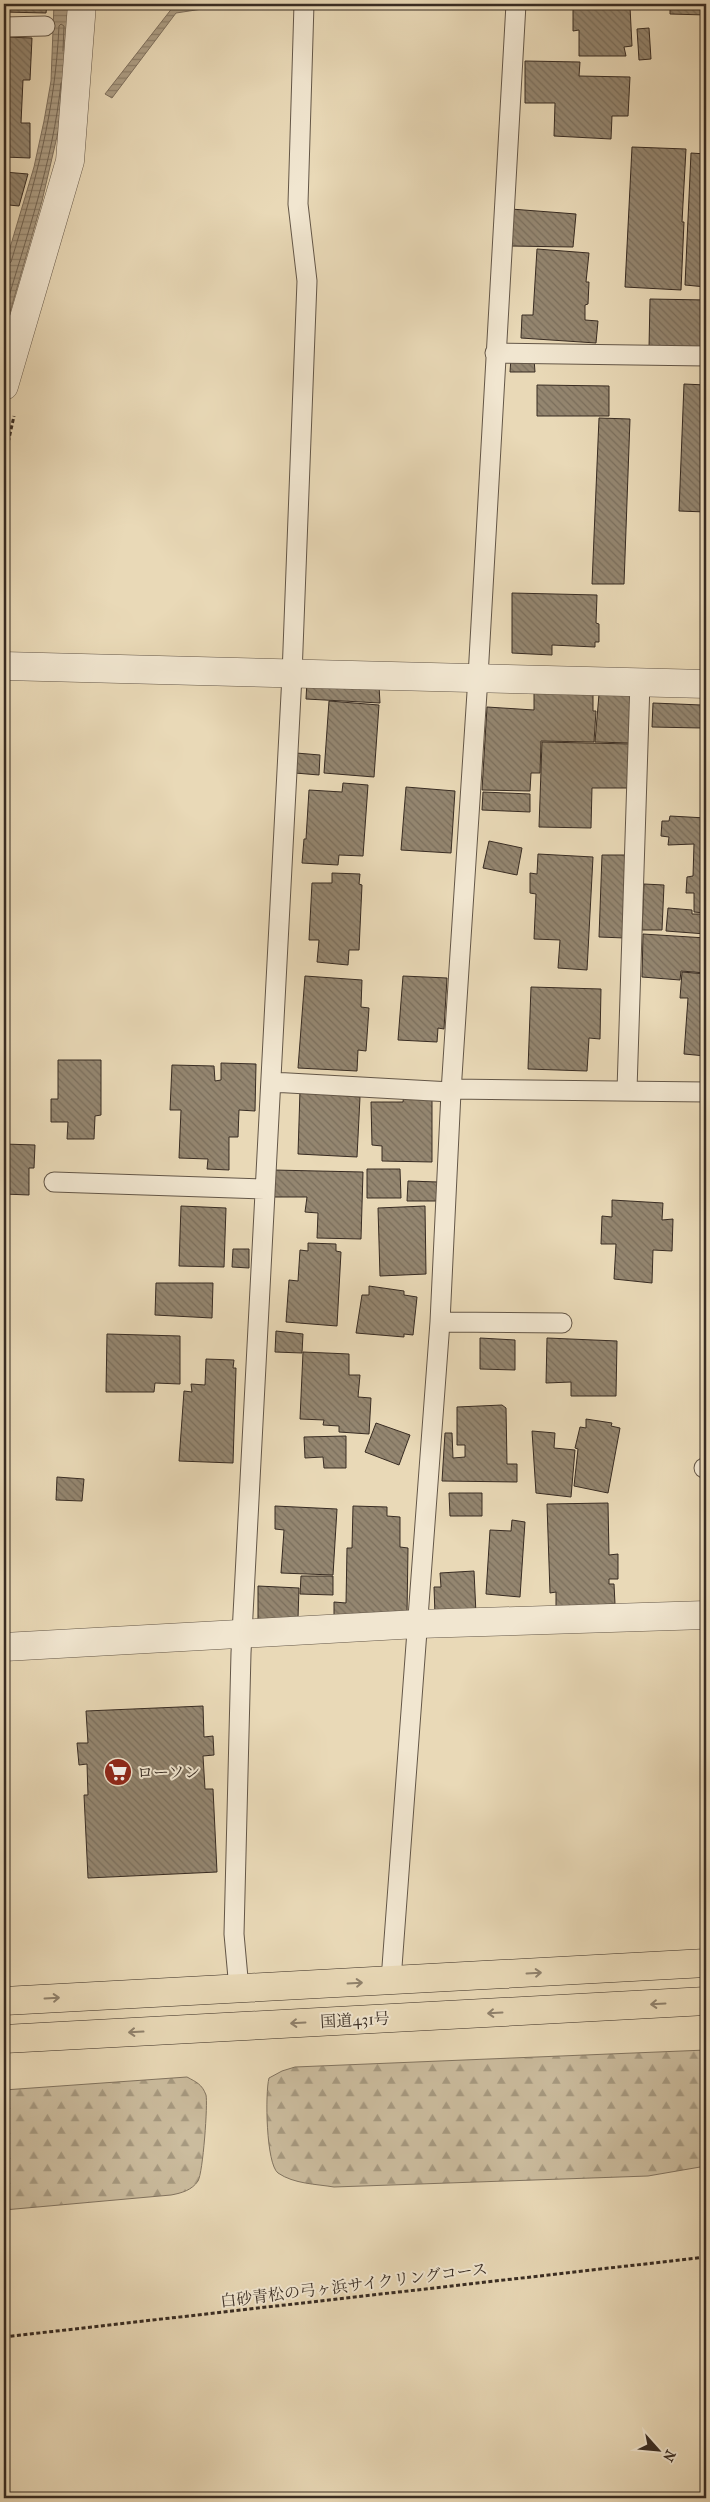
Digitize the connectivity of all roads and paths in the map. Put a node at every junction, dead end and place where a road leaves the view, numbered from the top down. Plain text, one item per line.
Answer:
1 (304, 4) edge
2 (516, 4) edge
3 (88, 5) edge
4 (45, 26) dead end
5 (4, 27) edge
6 (495, 353) junction
7 (706, 356) edge
8 (4, 386) edge
9 (4, 666) edge
10 (292, 675) junction
11 (478, 678) junction
12 (640, 682) junction
13 (706, 684) edge
14 (271, 1082) junction
15 (451, 1090) junction
16 (626, 1090) junction
17 (706, 1092) edge
18 (54, 1182) dead end
19 (265, 1189) junction
20 (440, 1322) junction
21 (562, 1323) dead end
22 (706, 1615) edge
23 (418, 1624) junction
24 (242, 1634) junction
25 (4, 1647) edge
26 (706, 1963) edge
27 (391, 1980) junction
28 (239, 1989) junction
29 (4, 2001) edge
30 (706, 2001) edge
31 (4, 2039) edge
32 (706, 2257) edge
33 (4, 2337) edge

1 - 10 lane
2 - 6 lane
3 - 8 street
4 - 5 lane
6 - 7 lane
6 - 11 lane
9 - 10 street
10 - 11 street
10 - 14 lane
11 - 12 street
11 - 15 lane
12 - 13 street
12 - 16 lane
14 - 15 lane
14 - 19 lane
15 - 16 lane
15 - 20 lane
16 - 17 lane
18 - 19 lane
19 - 24 lane
20 - 21 lane
20 - 23 lane
22 - 23 street
23 - 24 street
23 - 27 lane
24 - 25 street
24 - 28 lane
27 -> 26 highway
28 -> 27 highway
29 -> 28 highway
30 -> 31 highway, 国道431号
32 - 33 path, 白砂青松の弓ヶ浜サイクリングコース

